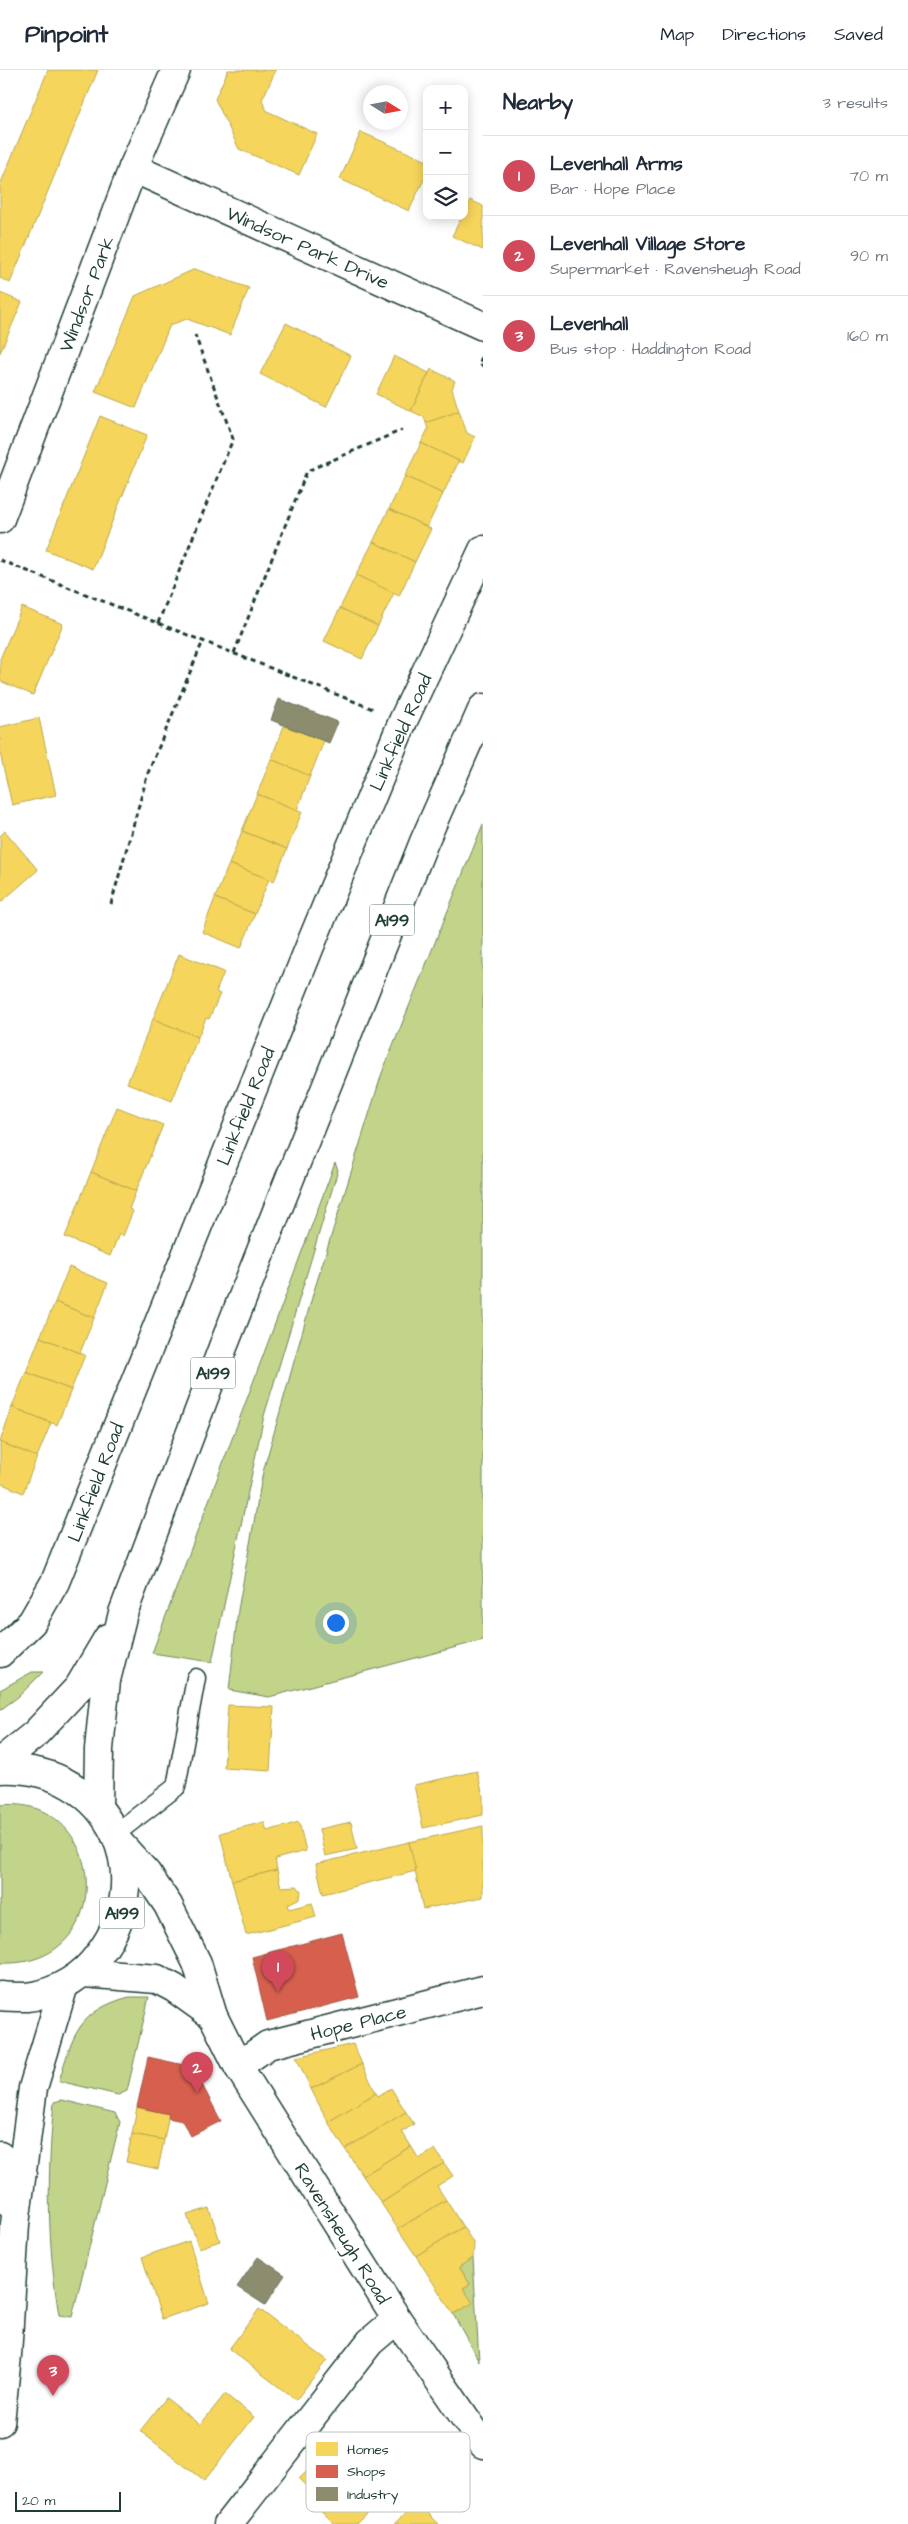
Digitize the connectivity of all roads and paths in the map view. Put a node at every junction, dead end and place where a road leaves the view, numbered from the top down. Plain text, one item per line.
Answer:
1 (176, 70) edge
2 (133, 168) junction
3 (483, 326) edge
4 (195, 335) dead end
5 (483, 354) edge
6 (483, 366) edge
7 (402, 430) dead end
8 (0, 519) edge
9 (483, 550) edge
10 (0, 560) edge
11 (158, 623) junction
12 (203, 641) junction
13 (234, 653) junction
14 (483, 708) edge
15 (403, 721) junction
16 (111, 904) dead end
17 (123, 1613) junction
18 (0, 1653) edge
19 (196, 1678) dead end
20 (0, 1762) edge
21 (0, 1769) edge
22 (98, 1807) junction
23 (117, 1838) junction
24 (74, 1979) junction
25 (483, 1990) edge
26 (0, 1996) edge
27 (213, 2016) junction
28 (238, 2066) junction
29 (0, 2156) edge
30 (15, 2224) junction
31 (397, 2319) junction
32 (0, 2422) edge
33 (483, 2444) edge
34 (228, 2524) edge

1 - 2 main road, Windsor Park
2 - 3 main road, Windsor Park Drive
2 - 8 main road, Windsor Park
4 - 11 path
5 - 6 path
7 - 13 path
9 - 15 main road, Linkfield Road
10 - 11 path
11 - 12 path
12 - 13 path
12 - 16 path
13 - 15 path
14 - 17 main road, A199
15 - 18 main road, Linkfield Road
17 - 20 main road, A199
17 - 22 main road, A199
19 - 23 lane
21 - 22 main road, A199
22 - 23 main road, A199
23 - 24 main road, A199
23 - 27 main road, Ravensheugh Road
24 - 26 main road
24 - 27 main road, Ravensheugh Road
24 - 30 main road, A199
25 - 28 main road, Hope Place
27 - 28 main road, Ravensheugh Road
28 - 31 main road, Ravensheugh Road
29 - 30 main road, A199
30 - 32 main road, A199
31 - 33 main road, Ravensheugh Road
31 - 34 main road

